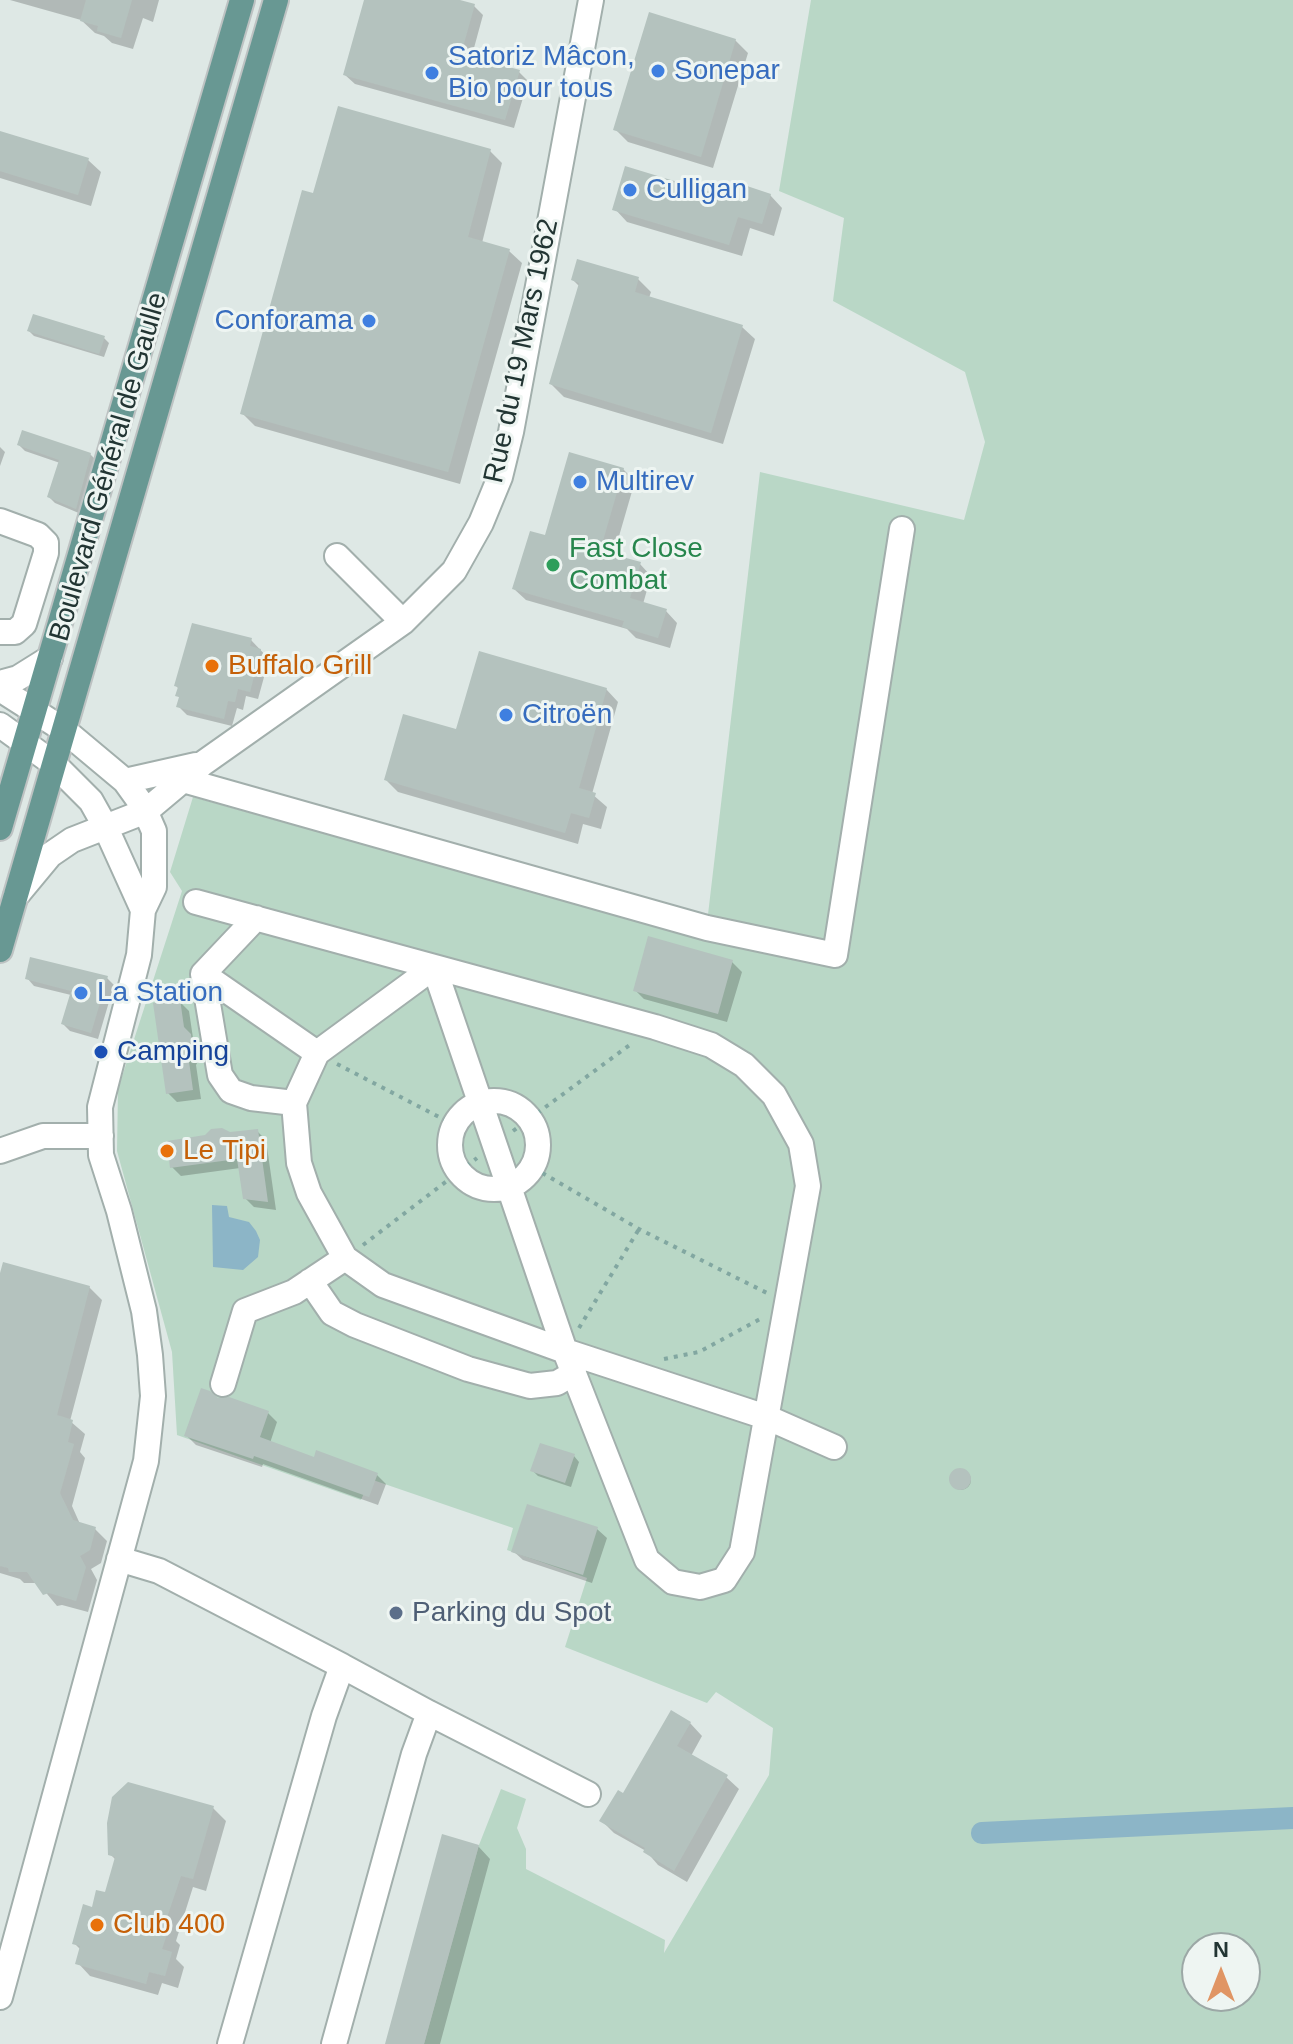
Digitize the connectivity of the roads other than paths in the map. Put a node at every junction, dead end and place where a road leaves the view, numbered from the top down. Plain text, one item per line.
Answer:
1 (242, 0) edge
2 (276, 0) edge
3 (591, 0) edge
4 (0, 521) edge
5 (902, 529) dead end
6 (337, 556) dead end
7 (403, 622) junction
8 (0, 632) edge
9 (50, 658) junction
10 (0, 683) edge
11 (0, 689) edge
12 (33, 711) junction
13 (0, 725) edge
14 (64, 730) junction
15 (23, 744) junction
16 (54, 764) junction
17 (202, 764) junction
18 (183, 780) junction
19 (125, 781) junction
20 (146, 811) junction
21 (105, 826) junction
22 (0, 828) edge
23 (15, 897) junction
24 (196, 902) dead end
25 (143, 910) junction
26 (256, 918) junction
27 (0, 950) edge
28 (434, 967) junction
29 (203, 974) junction
30 (317, 1053) junction
31 (294, 1103) junction
32 (480, 1103) junction
33 (101, 1136) junction
34 (0, 1151) edge
35 (508, 1187) junction
36 (345, 1258) junction
37 (310, 1281) junction
38 (569, 1362) junction
39 (223, 1384) dead end
40 (766, 1417) junction
41 (834, 1447) dead end
42 (119, 1559) junction
43 (342, 1666) junction
44 (429, 1713) junction
45 (588, 1794) dead end
46 (0, 1997) edge
47 (230, 2044) edge
48 (334, 2044) edge

1 - 9 main road, Boulevard Général de Gaulle
2 - 14 main road, Boulevard Général de Gaulle
3 - 7 street, Rue du 19 Mars 1962
4 - 8 street
5 - 18 street
6 - 7 street
7 - 17 street, Rue du 19 Mars 1962
9 - 10 street
9 - 12 main road, Boulevard Général de Gaulle
11 - 12 street
12 - 14 street
12 - 15 main road, Boulevard Général de Gaulle
13 - 15 street
14 - 16 main road, Boulevard Général de Gaulle
14 - 19 street
15 - 16 street
15 - 22 main road, Boulevard Général de Gaulle
16 - 21 street
16 - 23 main road, Boulevard Général de Gaulle
17 - 18 street, Rue du 19 Mars 1962
17 - 19 street, Rue du 19 Mars 1962
18 - 20 street, Rue du 19 Mars 1962
19 - 20 street
19 - 21 street
20 - 21 street, Rue du 19 Mars 1962
20 - 25 street
21 - 23 street, Rue du 19 Mars 1962
21 - 25 street
23 - 27 main road, Boulevard Général de Gaulle
24 - 26 street
25 - 33 street
26 - 28 street
26 - 29 street
28 - 30 street
28 - 32 street
28 - 40 street
29 - 30 street
29 - 31 street
30 - 31 street
31 - 36 street
32 - 35 street
32 - 35 street
32 - 35 street
33 - 34 street
33 - 42 street
35 - 38 street
36 - 37 street
36 - 38 street
37 - 38 street
37 - 39 street
38 - 40 street
38 - 40 street
40 - 41 street
42 - 43 street
42 - 46 street
43 - 44 street
43 - 47 street
44 - 45 street
44 - 48 street

